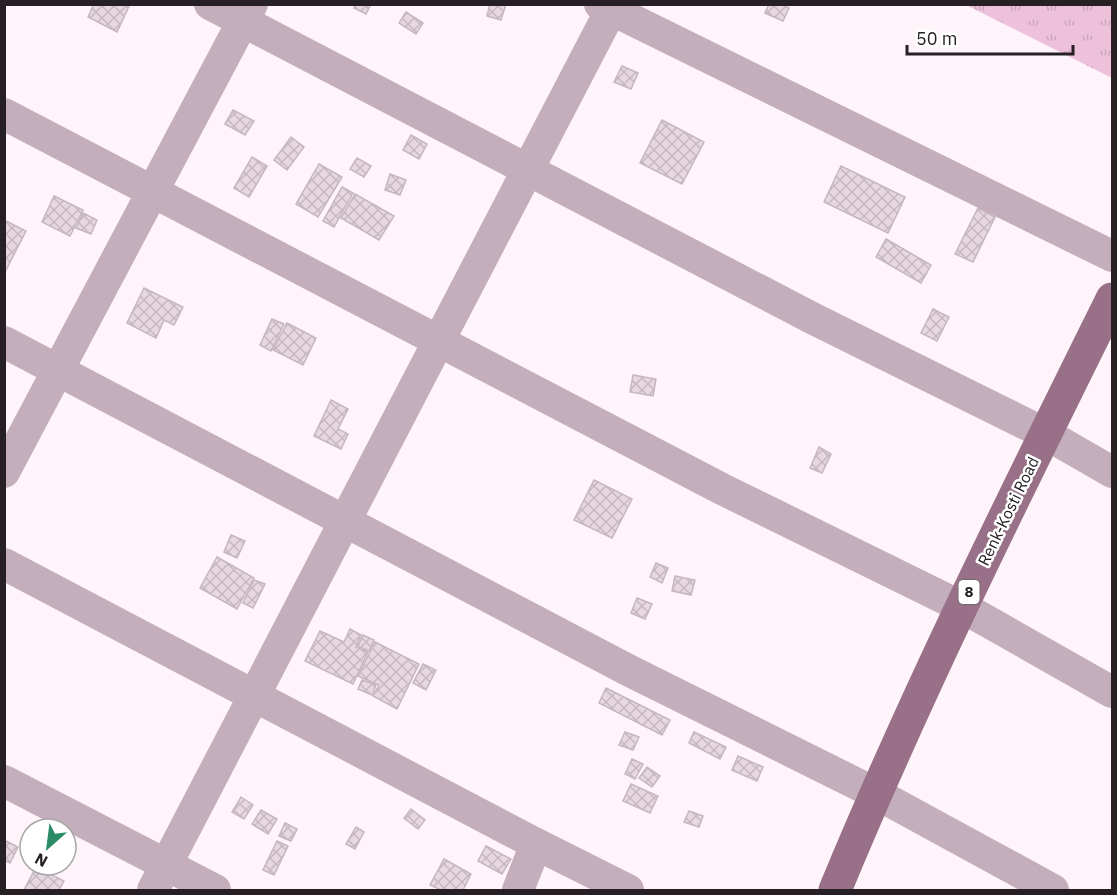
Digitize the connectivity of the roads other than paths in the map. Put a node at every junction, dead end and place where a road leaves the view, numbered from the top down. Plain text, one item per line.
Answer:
1 (210, 4) edge
2 (608, 6) edge
3 (248, 13) edge
4 (4, 114) edge
5 (528, 170) junction
6 (153, 192) junction
7 (1113, 256) edge
8 (1113, 298) edge
9 (439, 341) junction
10 (4, 342) edge
11 (59, 370) junction
12 (1046, 434) junction
13 (4, 472) edge
14 (1113, 472) edge
15 (346, 521) junction
16 (4, 564) edge
17 (962, 607) junction
18 (1113, 692) edge
19 (255, 696) junction
20 (4, 780) edge
21 (875, 793) junction
22 (536, 844) junction
23 (160, 878) edge
24 (215, 891) edge
25 (518, 891) edge
26 (628, 891) edge
27 (835, 891) edge
28 (1053, 891) edge

1 - 3 street
2 - 5 street
2 - 7 street
3 - 5 street
3 - 6 street
4 - 6 street
5 - 9 street
5 - 12 street
6 - 9 street
6 - 11 street
8 - 12 main road, Renk-Kosti Road / 8
9 - 15 street
9 - 17 street
10 - 11 street
11 - 13 street
11 - 15 street
12 - 14 street
12 - 17 main road, Renk-Kosti Road / 8
15 - 19 street
15 - 21 street
16 - 19 street
17 - 18 street
17 - 21 main road, Renk-Kosti Road / 8
19 - 22 street
19 - 23 street
20 - 23 street
21 - 27 main road, Renk-Kosti Road / 8
21 - 28 street
22 - 25 street
22 - 26 street
23 - 24 street

